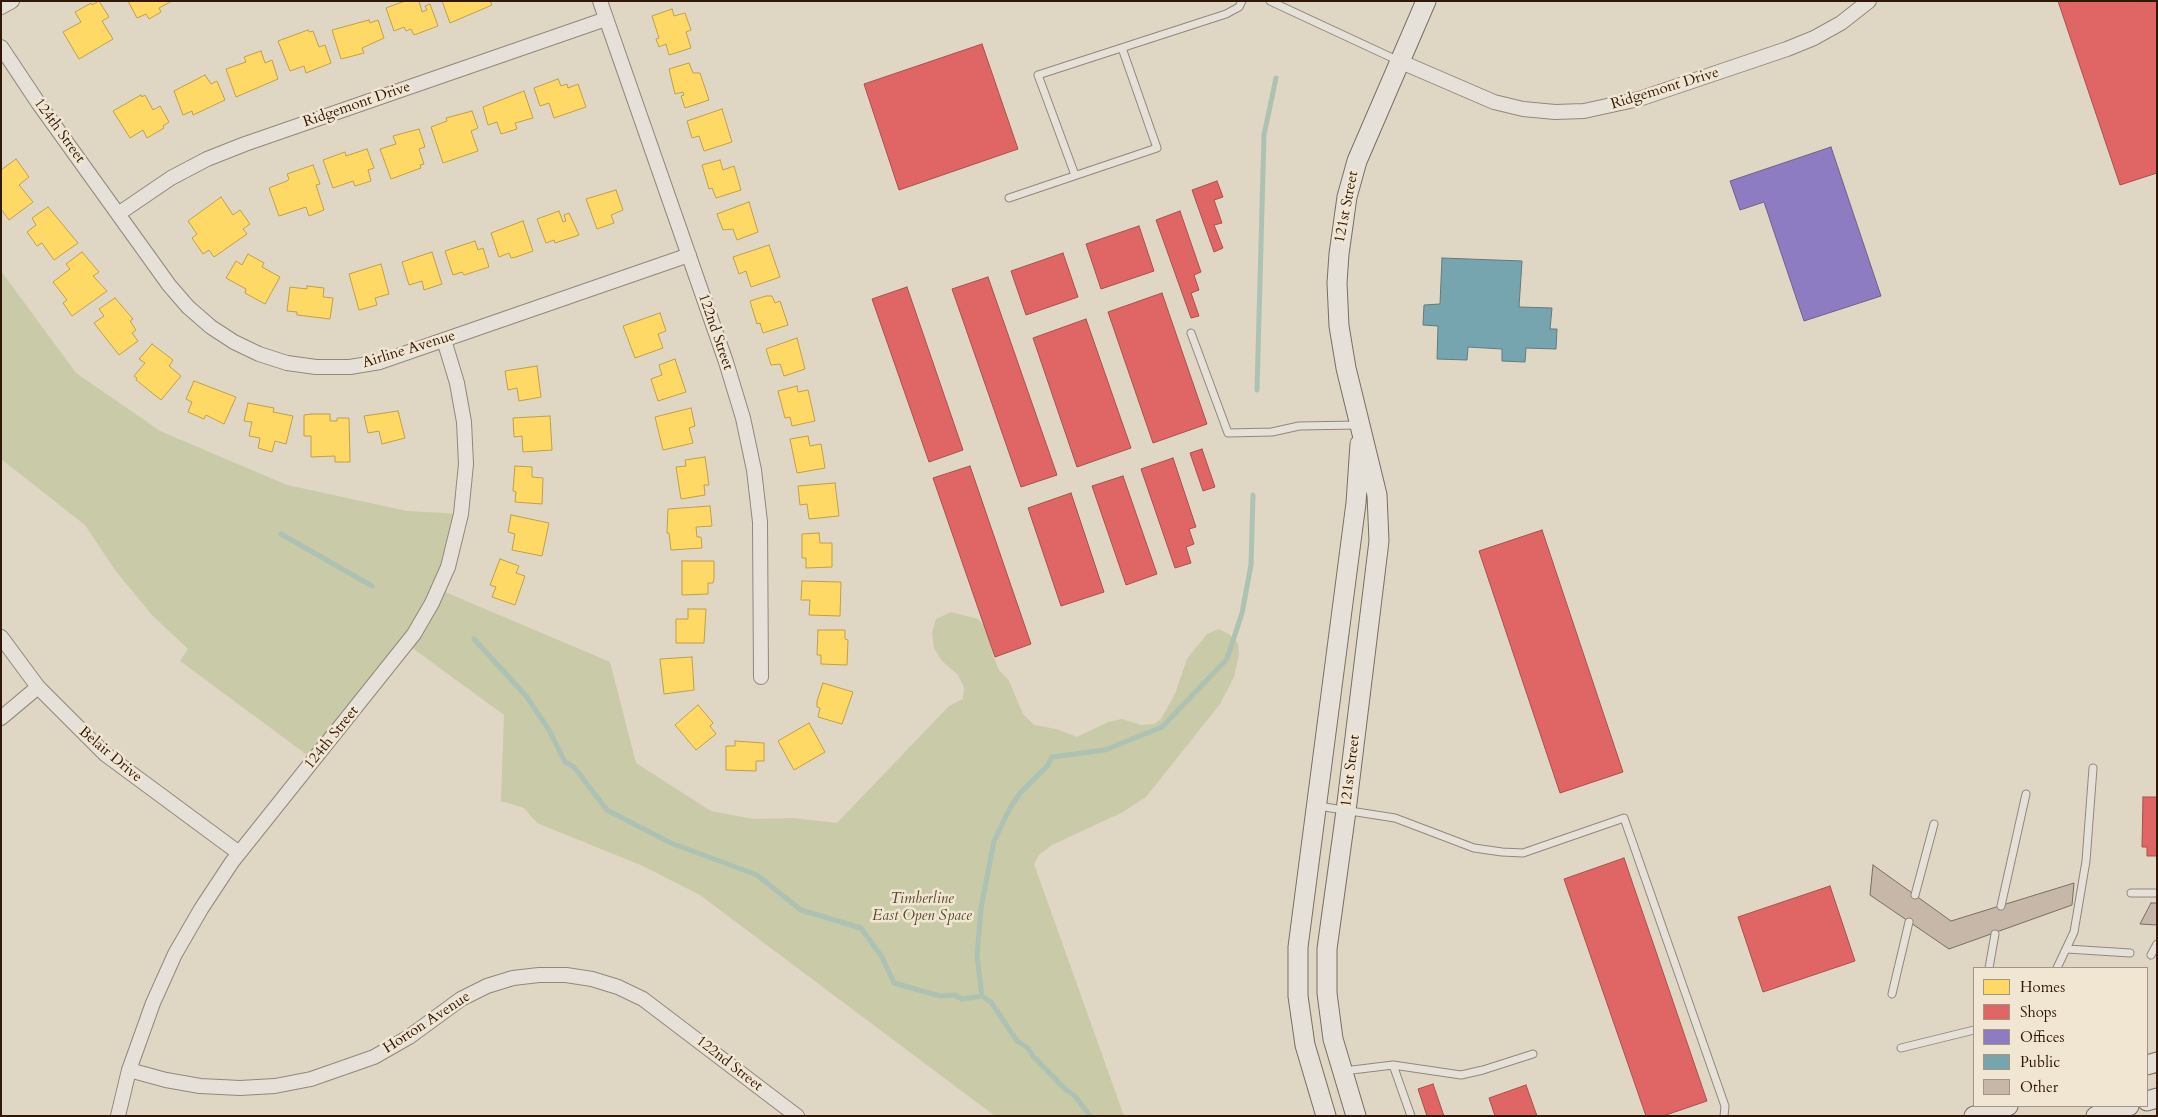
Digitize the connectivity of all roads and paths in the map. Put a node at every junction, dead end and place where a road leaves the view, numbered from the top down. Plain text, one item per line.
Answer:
1 (12, 1) edge
2 (600, 1) edge
3 (1242, 1) edge
4 (1270, 1) edge
5 (1426, 1) edge
6 (1869, 1) edge
7 (1, 7) edge
8 (606, 18) junction
9 (1, 47) edge
10 (1122, 48) junction
11 (1399, 61) junction
12 (1075, 175) junction
13 (1010, 198) dead end
14 (118, 214) junction
15 (689, 255) junction
16 (1191, 333) dead end
17 (444, 340) junction
18 (1361, 425) junction
19 (1, 637) edge
20 (761, 677) dead end
21 (38, 687) junction
22 (1, 718) edge
23 (2093, 768) dead end
24 (2026, 794) dead end
25 (1318, 806) junction
26 (1346, 811) junction
27 (1934, 824) dead end
28 (239, 853) junction
29 (2131, 893) dead end
30 (2157, 893) edge
31 (1915, 895) dead end
32 (2001, 906) dead end
33 (1909, 922) dead end
34 (1995, 934) dead end
35 (2157, 944) edge
36 (2067, 949) junction
37 (2130, 953) dead end
38 (2151, 955) dead end
39 (1989, 967) edge
40 (2058, 967) edge
41 (1892, 994) dead end
42 (661, 1011) joint
43 (1973, 1030) edge
44 (1901, 1048) dead end
45 (1533, 1054) dead end
46 (1394, 1065) junction
47 (129, 1070) junction
48 (1342, 1071) junction
49 (2005, 1107) edge
50 (2126, 1107) edge
51 (118, 1116) edge
52 (797, 1116) edge
53 (1326, 1116) edge
54 (1356, 1116) edge
55 (1411, 1116) edge
56 (1724, 1116) edge
57 (1974, 1116) edge
58 (2096, 1116) edge

1 - 7 street
2 - 8 street, 122nd Street
3 - 10 lane
4 - 11 lane
5 - 11 street, 121st Street
6 - 11 street, Ridgemont Drive
8 - 14 street, Ridgemont Drive
8 - 15 street, 122nd Street
9 - 14 street, 124th Street
10 - 12 lane
10 - 12 lane
11 - 18 street, 121st Street
12 - 13 lane
14 - 17 street, Airline Avenue
15 - 17 street, Airline Avenue
15 - 20 street, 122nd Street
16 - 18 lane
17 - 28 street, 124th Street
18 - 25 street, 121st Street
18 - 26 street, 121st Street
19 - 21 street, Belair Drive
21 - 22 street
21 - 28 street, Belair Drive
23 - 36 lane
24 - 32 lane
25 - 26 lane
25 - 53 street, 121st Street
26 - 48 street, 121st Street
26 - 56 lane
27 - 31 lane
28 - 47 street, 124th Street
29 - 30 lane
33 - 41 lane
34 - 39 lane
35 - 38 lane
36 - 37 lane
36 - 40 lane
42 - 47 street, Horton Avenue
42 - 52 street, 122nd Street
43 - 44 lane
45 - 46 lane
46 - 48 lane
46 - 55 lane
47 - 51 street, 124th Street
48 - 54 street, 121st Street
49 - 57 street
50 - 58 street

